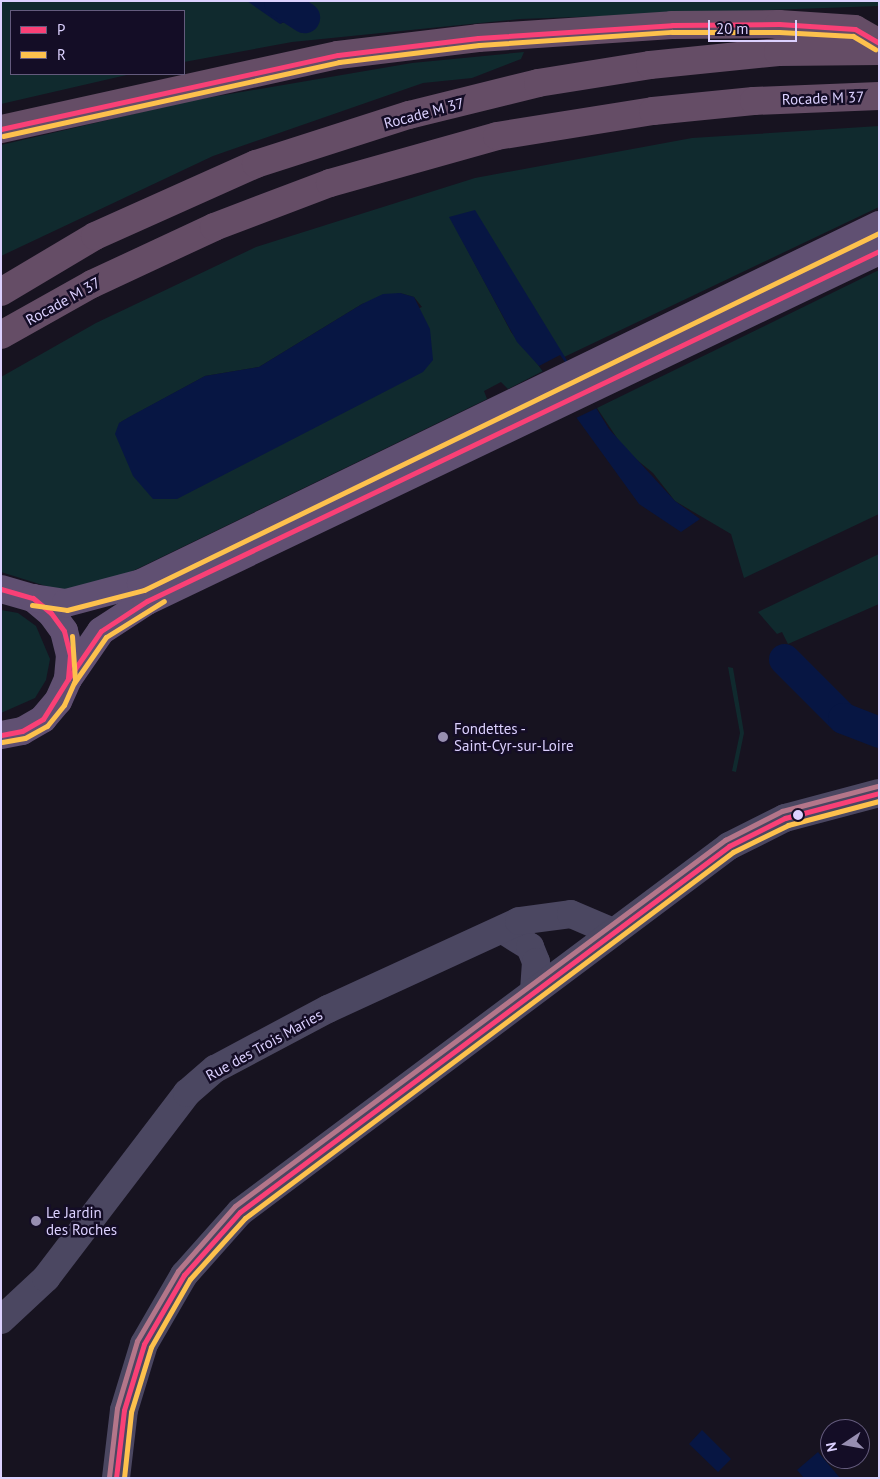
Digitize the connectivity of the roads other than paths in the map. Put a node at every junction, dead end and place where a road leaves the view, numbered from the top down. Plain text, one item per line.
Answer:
1 (879, 44) edge
2 (879, 51) edge
3 (879, 96) edge
4 (1, 129) edge
5 (879, 226) edge
6 (879, 250) edge
7 (1, 292) edge
8 (1, 335) edge
9 (568, 386) junction
10 (1, 589) edge
11 (33, 598) junction
12 (68, 679) junction
13 (1, 735) edge
14 (879, 792) edge
15 (503, 930) junction
16 (613, 932) junction
17 (534, 989) junction
18 (1, 1320) edge
19 (116, 1478) edge

1 - 4 highway
2 - 7 highway, Rocade M 37
3 - 8 highway, Rocade M 37
5 - 9 main road
6 - 9 main road
9 - 11 main road
9 - 12 main road
10 - 11 main road
11 - 12 main road
12 - 13 main road
14 - 16 street
15 - 16 street, Rue des Trois Maries
15 - 17 street
15 - 18 street, Rue des Trois Maries
16 - 17 street
17 - 19 street

